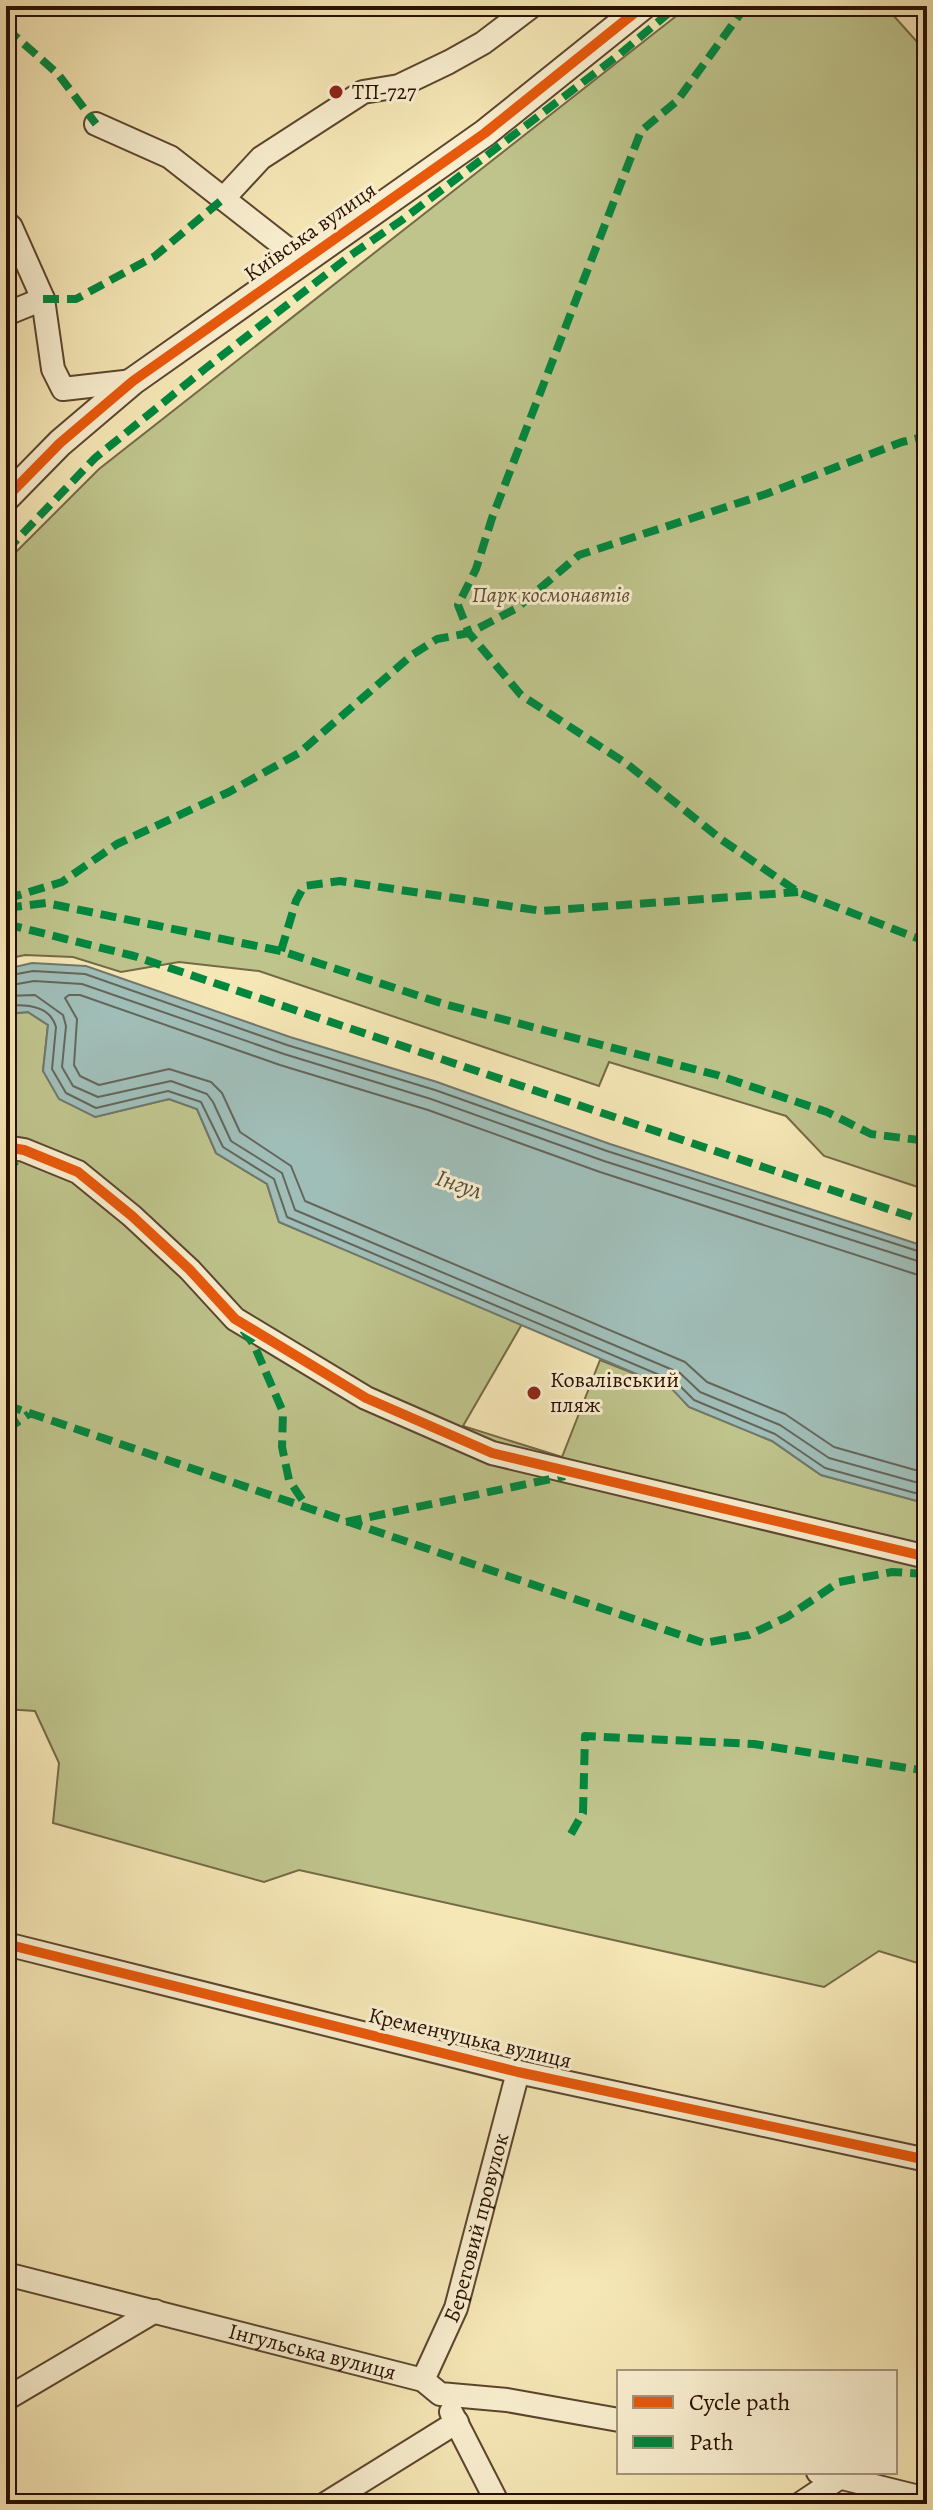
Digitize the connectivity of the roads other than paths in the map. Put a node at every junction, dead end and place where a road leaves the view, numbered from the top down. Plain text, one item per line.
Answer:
1 (532, 6) edge
2 (643, 6) edge
3 (96, 124) dead end
4 (223, 199) junction
5 (6, 222) edge
6 (303, 261) junction
7 (43, 299) junction
8 (6, 314) edge
9 (133, 381) junction
10 (6, 498) edge
11 (6, 1147) edge
12 (927, 1557) edge
13 (6, 1944) edge
14 (518, 2072) junction
15 (927, 2160) edge
16 (6, 2274) edge
17 (155, 2311) junction
18 (432, 2387) junction
19 (6, 2399) edge
20 (617, 2420) edge
21 (457, 2422) junction
22 (828, 2475) edge
23 (927, 2499) edge
24 (325, 2504) edge
25 (498, 2504) edge
26 (800, 2504) edge

1 - 4 street
2 - 6 street, Київська вулиця
3 - 4 street
4 - 6 street
5 - 7 street
6 - 9 street, Київська вулиця
7 - 8 street
7 - 9 street
9 - 10 street, Київська вулиця
11 - 12 street
13 - 14 street, Кременчуцька вулиця
14 - 15 street, Кременчуцька вулиця
14 - 18 street, Береговий провулок
16 - 17 street, Інгульська вулиця
17 - 18 street, Інгульська вулиця
17 - 19 street
18 - 20 street, Інгульська вулиця
18 - 21 street
21 - 24 street
21 - 25 street
22 - 23 street
22 - 26 street

